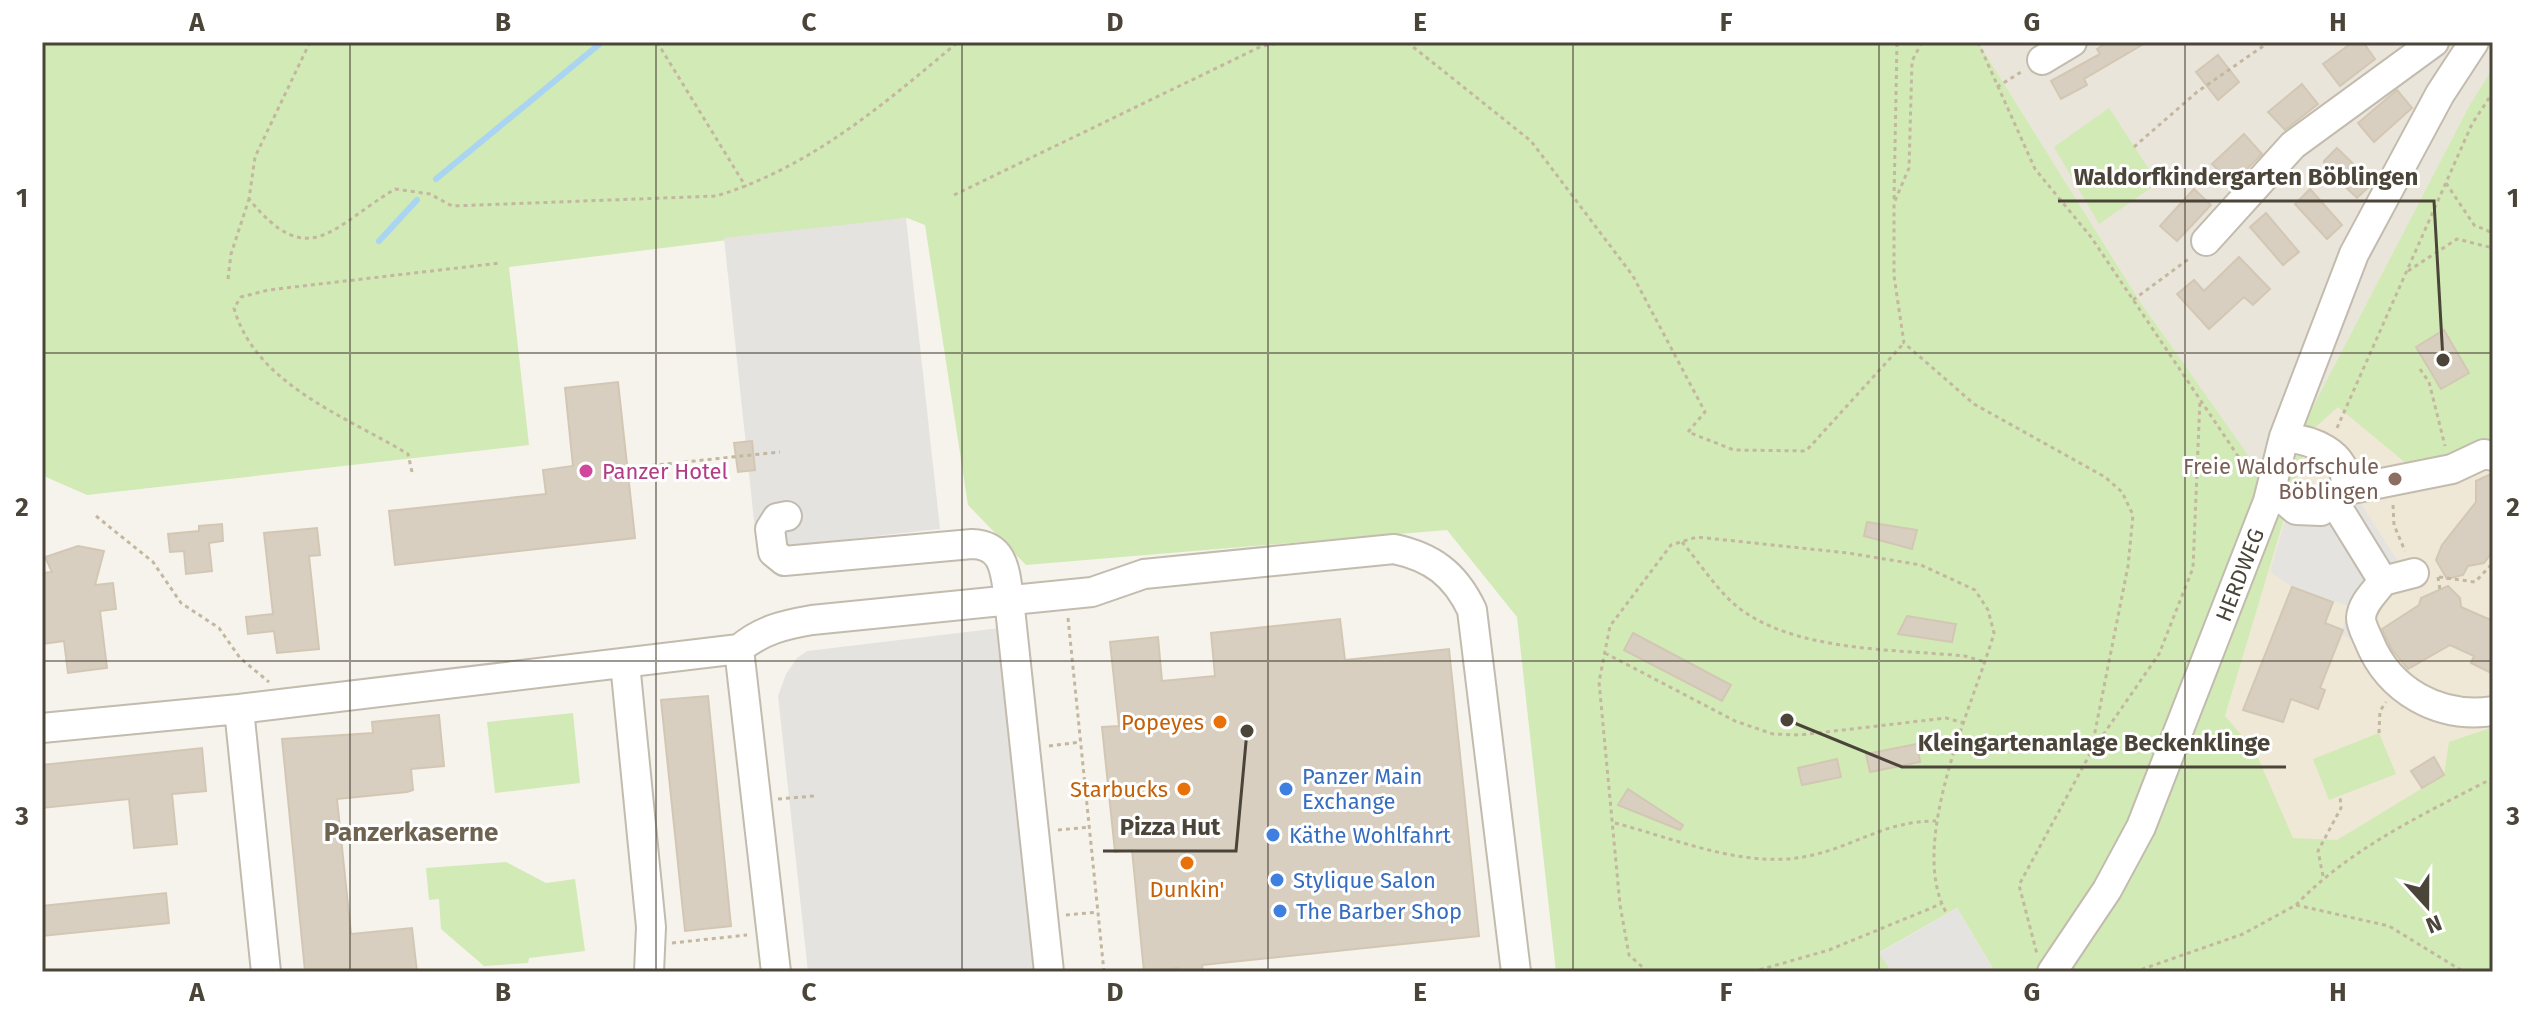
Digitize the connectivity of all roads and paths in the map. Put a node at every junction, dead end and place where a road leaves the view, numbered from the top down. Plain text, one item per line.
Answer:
1 (310, 42) edge
2 (657, 42) edge
3 (958, 42) edge
4 (1283, 42) edge
5 (1407, 42) edge
6 (1897, 42) edge
7 (1922, 42) edge
8 (1978, 42) edge
9 (2072, 42) edge
10 (2269, 42) edge
11 (2434, 42) edge
12 (2474, 42) edge
13 (1262, 44) edge
14 (2042, 60) joint
15 (1997, 87) junction
16 (2493, 92) edge
17 (2134, 147) dead end
18 (2446, 183) junction
19 (746, 187) junction
20 (954, 195) dead end
21 (249, 199) junction
22 (1894, 203) junction
23 (2493, 233) edge
24 (2206, 241) joint
25 (2493, 248) edge
26 (500, 263) dead end
27 (2406, 272) junction
28 (228, 279) dead end
29 (2133, 300) junction
30 (1904, 343) junction
31 (2420, 369) dead end
32 (2200, 399) junction
33 (2284, 437) junction
34 (2327, 450) junction
35 (780, 452) dead end
36 (2493, 456) edge
37 (628, 468) dead end
38 (2452, 469) junction
39 (412, 472) dead end
40 (2378, 483) junction
41 (2269, 495) junction
42 (2337, 496) junction
43 (96, 516) dead end
44 (787, 516) dead end
45 (1682, 542) junction
46 (2493, 563) edge
47 (2411, 576) junction
48 (1066, 594) junction
49 (1009, 599) junction
50 (739, 649) junction
51 (1605, 653) junction
52 (1985, 662) junction
53 (625, 663) junction
54 (296, 702) junction
55 (239, 709) junction
56 (2380, 711) dead end
57 (2493, 711) edge
58 (1964, 723) junction
59 (42, 728) edge
60 (2379, 733) dead end
61 (1081, 742) junction
62 (1024, 748) junction
63 (2091, 752) junction
64 (2493, 778) edge
65 (814, 796) dead end
66 (2340, 796) dead end
67 (756, 801) junction
68 (1936, 821) junction
69 (1614, 822) junction
70 (1090, 827) junction
71 (1033, 833) junction
72 (2323, 876) junction
73 (1941, 904) junction
74 (2296, 905) junction
75 (1098, 912) junction
76 (1947, 914) dead end
77 (1042, 918) junction
78 (771, 932) junction
79 (650, 958) edge
80 (2045, 966) edge
81 (266, 972) edge
82 (776, 972) edge
83 (1049, 972) edge
84 (1104, 972) edge
85 (1516, 972) edge
86 (1648, 972) edge
87 (1752, 972) edge
88 (2134, 972) edge
89 (2464, 972) edge

1 - 21 path
2 - 19 path
3 - 19 path
4 - 13 path
5 - 30 path
6 - 22 path
7 - 22 path
8 - 15 path
9 - 14 street
10 - 17 path
11 - 24 street
12 - 33 street, HERDWEG
13 - 20 path
14 - 15 path
15 - 29 path
16 - 18 path
18 - 23 path
18 - 27 path
19 - 21 path
21 - 28 path
22 - 30 path
24 - 29 path
25 - 27 path
26 - 39 path
27 - 34 path
29 - 32 path
30 - 63 path
31 - 38 path
32 - 41 path
32 - 63 path
33 - 34 street
33 - 41 street, HERDWEG
34 - 42 street
35 - 37 path
36 - 38 street
38 - 40 street
40 - 42 street
40 - 47 path
41 - 42 street
41 - 80 street, HERDWEG
42 - 47 street
43 - 54 path
44 - 49 street
45 - 51 path
45 - 52 path
45 - 52 path
46 - 47 path
47 - 57 street
48 - 49 street
48 - 61 path
48 - 85 street
49 - 50 street
49 - 62 street
50 - 53 street
50 - 67 street
51 - 58 path
51 - 69 path
52 - 58 path
53 - 54 street
53 - 79 street
54 - 55 street
55 - 59 street
55 - 81 street
56 - 60 path
58 - 68 path
61 - 62 path
61 - 70 path
62 - 71 street
63 - 80 path
64 - 72 path
65 - 67 path
66 - 72 path
67 - 78 street
68 - 69 path
68 - 73 path
69 - 86 path
70 - 71 path
70 - 75 path
71 - 77 street
72 - 74 path
73 - 76 path
73 - 87 path
74 - 88 path
74 - 89 path
75 - 77 path
75 - 84 path
77 - 83 street
78 - 79 path
78 - 82 street

